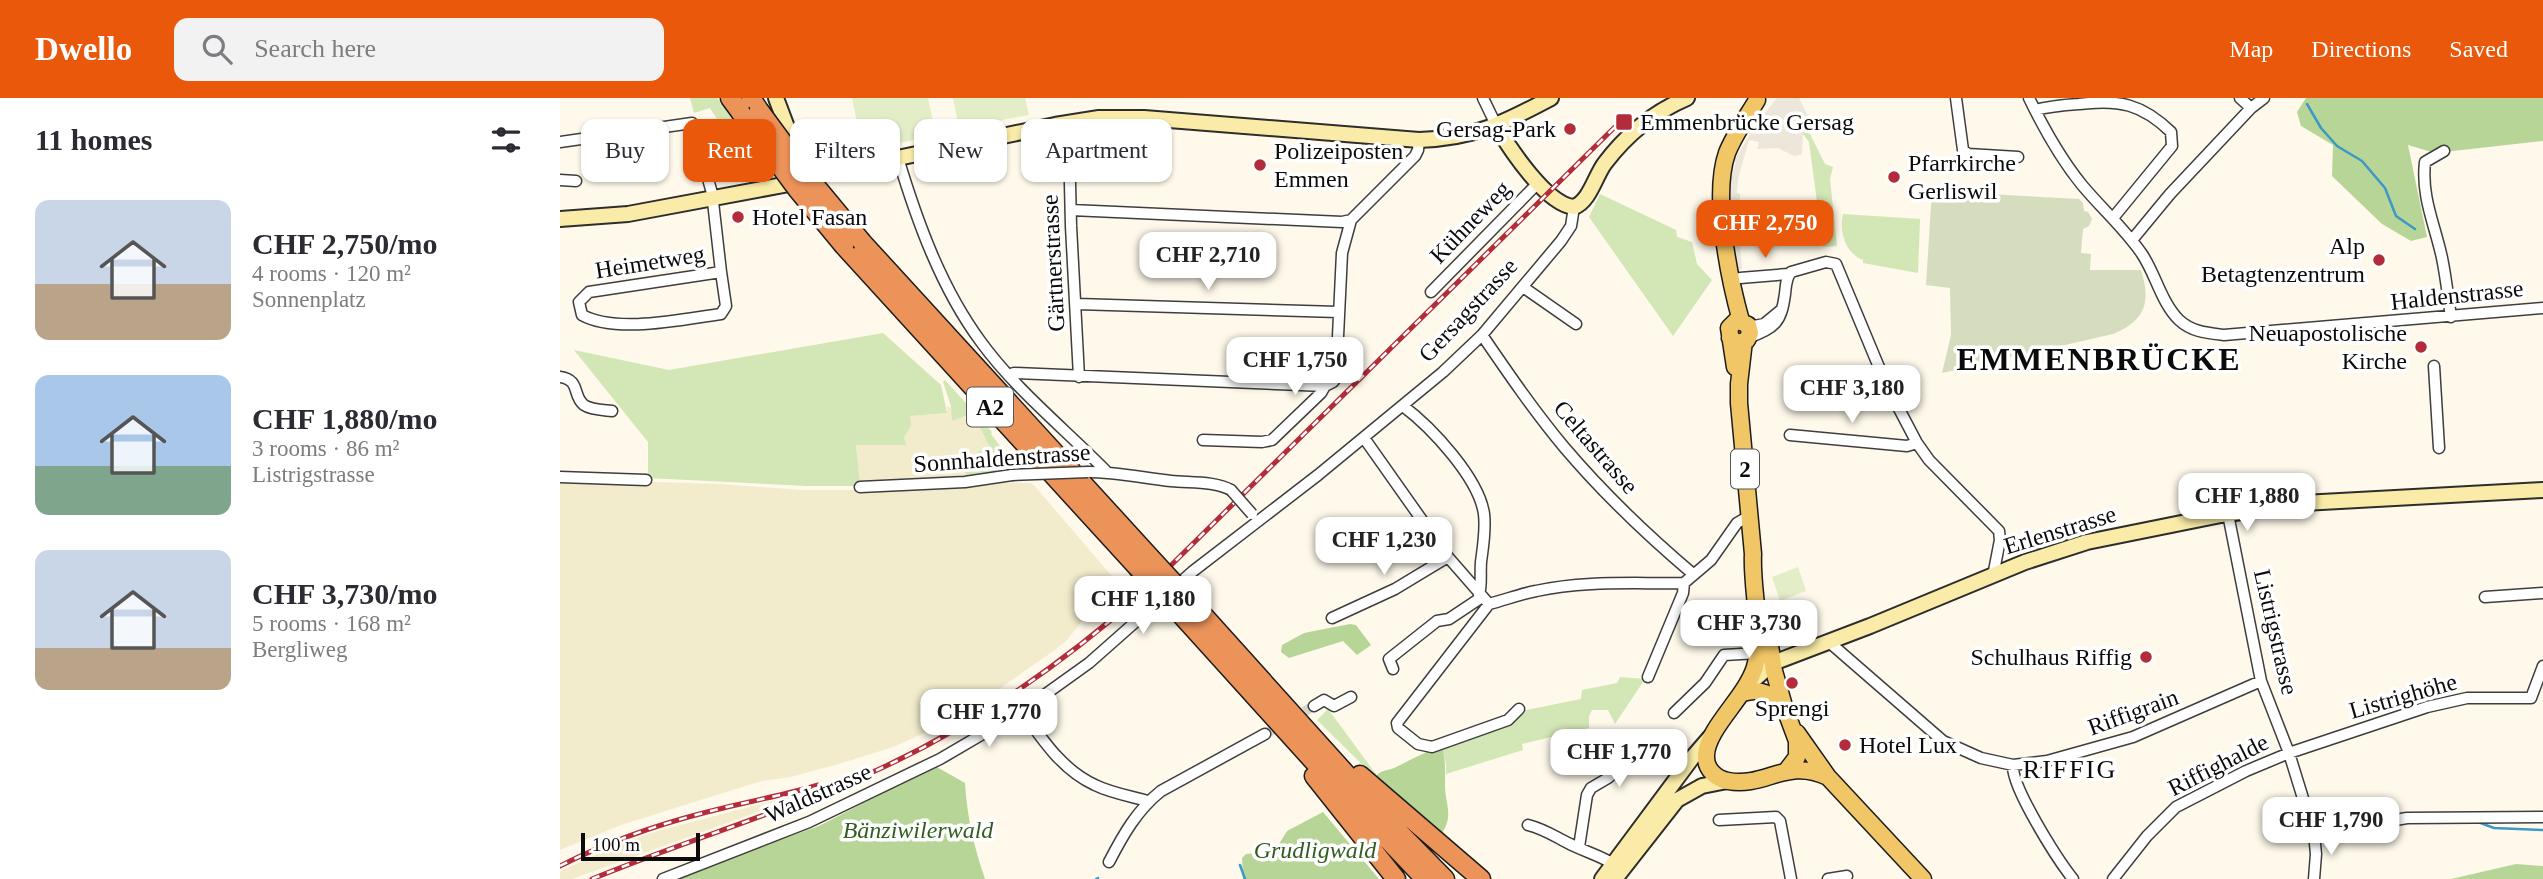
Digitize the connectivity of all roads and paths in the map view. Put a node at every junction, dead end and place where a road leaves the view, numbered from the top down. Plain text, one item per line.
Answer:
1 (730, 98) edge
2 (776, 98) edge
3 (1483, 98) edge
4 (1551, 98) edge
5 (1687, 98) edge
6 (1956, 98) edge
7 (2029, 98) edge
8 (2240, 98) edge
9 (2264, 98) edge
10 (1761, 99) edge
11 (750, 107) edge
12 (2251, 108) junction
13 (2035, 110) junction
14 (1094, 119) edge
15 (1156, 119) edge
16 (1172, 120) edge
17 (1497, 127) junction
18 (790, 133) edge
19 (1021, 134) edge
20 (1419, 140) junction
21 (560, 142) edge
22 (2444, 151) dead end
23 (2018, 157) dead end
24 (900, 158) edge
25 (900, 163) edge
26 (790, 179) edge
27 (560, 180) edge
28 (576, 181) dead end
29 (1071, 182) edge
30 (1539, 182) junction
31 (711, 197) junction
32 (1574, 207) junction
33 (1071, 210) junction
34 (2113, 218) junction
35 (560, 219) edge
36 (1351, 220) junction
37 (2132, 240) junction
38 (721, 272) junction
39 (1788, 274) junction
40 (1740, 278) dead end
41 (1523, 287) junction
42 (1431, 292) dead end
43 (1077, 304) junction
44 (2543, 307) edge
45 (1338, 312) junction
46 (2451, 317) junction
47 (1576, 324) dead end
48 (1741, 331) junction
49 (1482, 335) junction
50 (2434, 366) dead end
51 (1009, 375) junction
52 (560, 377) edge
53 (1079, 377) junction
54 (1325, 386) junction
55 (1403, 406) junction
56 (612, 411) dead end
57 (1790, 435) dead end
58 (1364, 438) junction
59 (1203, 440) dead end
60 (1917, 443) junction
61 (2439, 448) dead end
62 (1107, 472) junction
63 (560, 477) edge
64 (646, 480) dead end
65 (860, 487) dead end
66 (2543, 490) edge
67 (2228, 514) junction
68 (1749, 516) junction
69 (1255, 517) junction
70 (1241, 532) joint
71 (1753, 554) junction
72 (1448, 556) junction
73 (1144, 562) junction
74 (1693, 574) junction
75 (1993, 576) junction
76 (1684, 583) junction
77 (2543, 593) edge
78 (2485, 597) dead end
79 (1483, 599) junction
80 (1180, 602) junction
81 (1332, 618) dead end
82 (1227, 642) junction
83 (1829, 642) junction
84 (1758, 653) junction
85 (1773, 663) junction
86 (2543, 666) edge
87 (1393, 668) dead end
88 (1648, 677) dead end
89 (2261, 681) junction
90 (1745, 689) junction
91 (1351, 697) dead end
92 (2538, 697) edge
93 (1314, 706) tunnel mouth
94 (1784, 706) junction
95 (1520, 709) dead end
96 (1022, 711) junction
97 (1674, 713) dead end
98 (1270, 727) junction
99 (1794, 730) junction
100 (1712, 735) junction
101 (1636, 753) dead end
102 (2289, 753) junction
103 (2013, 765) junction
104 (1787, 770) junction
105 (1828, 777) junction
106 (1727, 781) junction
107 (1147, 801) junction
108 (2543, 817) edge
109 (1719, 820) dead end
110 (1528, 825) dead end
111 (2314, 834) junction
112 (1579, 847) junction
113 (1109, 862) dead end
114 (1617, 871) edge
115 (1847, 876) dead end
116 (663, 879) edge
117 (1396, 879) edge
118 (1425, 879) edge
119 (1445, 879) edge
120 (1481, 879) edge
121 (1602, 879) edge
122 (1791, 879) edge
123 (1828, 879) edge
124 (1923, 879) edge
125 (2073, 879) edge
126 (2113, 879) edge
127 (2314, 879) edge

1 - 11 highway, A2
2 - 18 street
3 - 17 street
4 - 17 street
5 - 32 street, Gersagstrasse
6 - 23 street
7 - 13 street, Haldenstrasse
8 - 12 street
9 - 12 street
10 - 48 main road, 2
11 - 73 highway, A2, bridge
11 - 73 highway, A2, bridge
12 - 37 street
13 - 34 street, Haldenstrasse
13 - 34 street
14 - 15 street
16 - 20 street
17 - 20 street
17 - 30 street
19 - 24 street
20 - 36 street
21 - 31 street, Heimetweg
22 - 46 street
25 - 51 street
26 - 31 street
27 - 28 street
29 - 33 street, Gärtnerstrasse
30 - 32 street
30 - 42 street, Kühneweg
31 - 35 street
31 - 38 street, Heimetweg
32 - 41 street, Gersagstrasse
33 - 36 street
33 - 43 street, Gärtnerstrasse
34 - 37 street, Haldenstrasse
36 - 45 street
37 - 46 street, Haldenstrasse
38 - 38 street, Heimetweg
39 - 40 street
39 - 48 street
39 - 60 street
41 - 47 street
41 - 49 street, Gersagstrasse
43 - 45 street
43 - 53 street, Gärtnerstrasse
44 - 46 street, Haldenstrasse
45 - 54 street
48 - 68 main road, 2
49 - 55 street, Gersagstrasse
49 - 74 street, Celtastrasse
50 - 61 street
51 - 53 street
51 - 62 street
52 - 56 street
53 - 54 street
54 - 59 street
55 - 58 street, Gersagstrasse
55 - 79 street
57 - 60 street
58 - 69 street, Gersagstrasse
58 - 72 street
60 - 75 street
62 - 65 street, Sonnhaldenstrasse, bridge
62 - 69 street, Sonnhaldenstrasse, bridge
63 - 64 street
66 - 67 street, Erlenstrasse
67 - 75 street, Erlenstrasse
67 - 89 street, Listrigstrasse
68 - 71 main road, 2
68 - 74 street
69 - 70 street, Gersagstrasse
70 - 96 street, Waldstrasse
71 - 84 main road, 2
71 - 85 main road, 2
72 - 79 street
72 - 81 street
73 - 80 highway, A2, bridge
74 - 76 street
75 - 83 street, Erlenstrasse
76 - 79 street
76 - 88 street
77 - 78 street
79 - 87 street
79 - 95 street
80 - 82 highway, A2
80 - 98 highway, A2
82 - 119 highway, A2
82 - 120 highway
83 - 85 street, Erlenstrasse
83 - 103 street
84 - 90 main road, 2
84 - 97 street
85 - 90 street
85 - 94 main road, 2
86 - 92 street, Listrighöhe
89 - 102 street, Listrigstrasse
89 - 103 street, Riffigrain
90 - 94 main road
90 - 100 main road, 2
91 - 93 street
92 - 102 street, Listrighöhe
94 - 99 main road, 2
96 - 107 street
96 - 116 street, Waldstrasse
98 - 107 street
98 - 117 highway
98 - 118 highway, A2
99 - 104 main road
99 - 105 main road, 2
100 - 106 main road
100 - 114 street
101 - 112 street
102 - 111 street, Listrigstrasse
102 - 126 street, Riffighalde
103 - 125 street
104 - 105 main road
104 - 106 main road
105 - 124 main road, 2
106 - 114 street
107 - 113 street
108 - 111 street
109 - 122 street
110 - 112 street
111 - 127 street, Listrigstrasse
112 - 114 street
114 - 121 street
115 - 123 street

